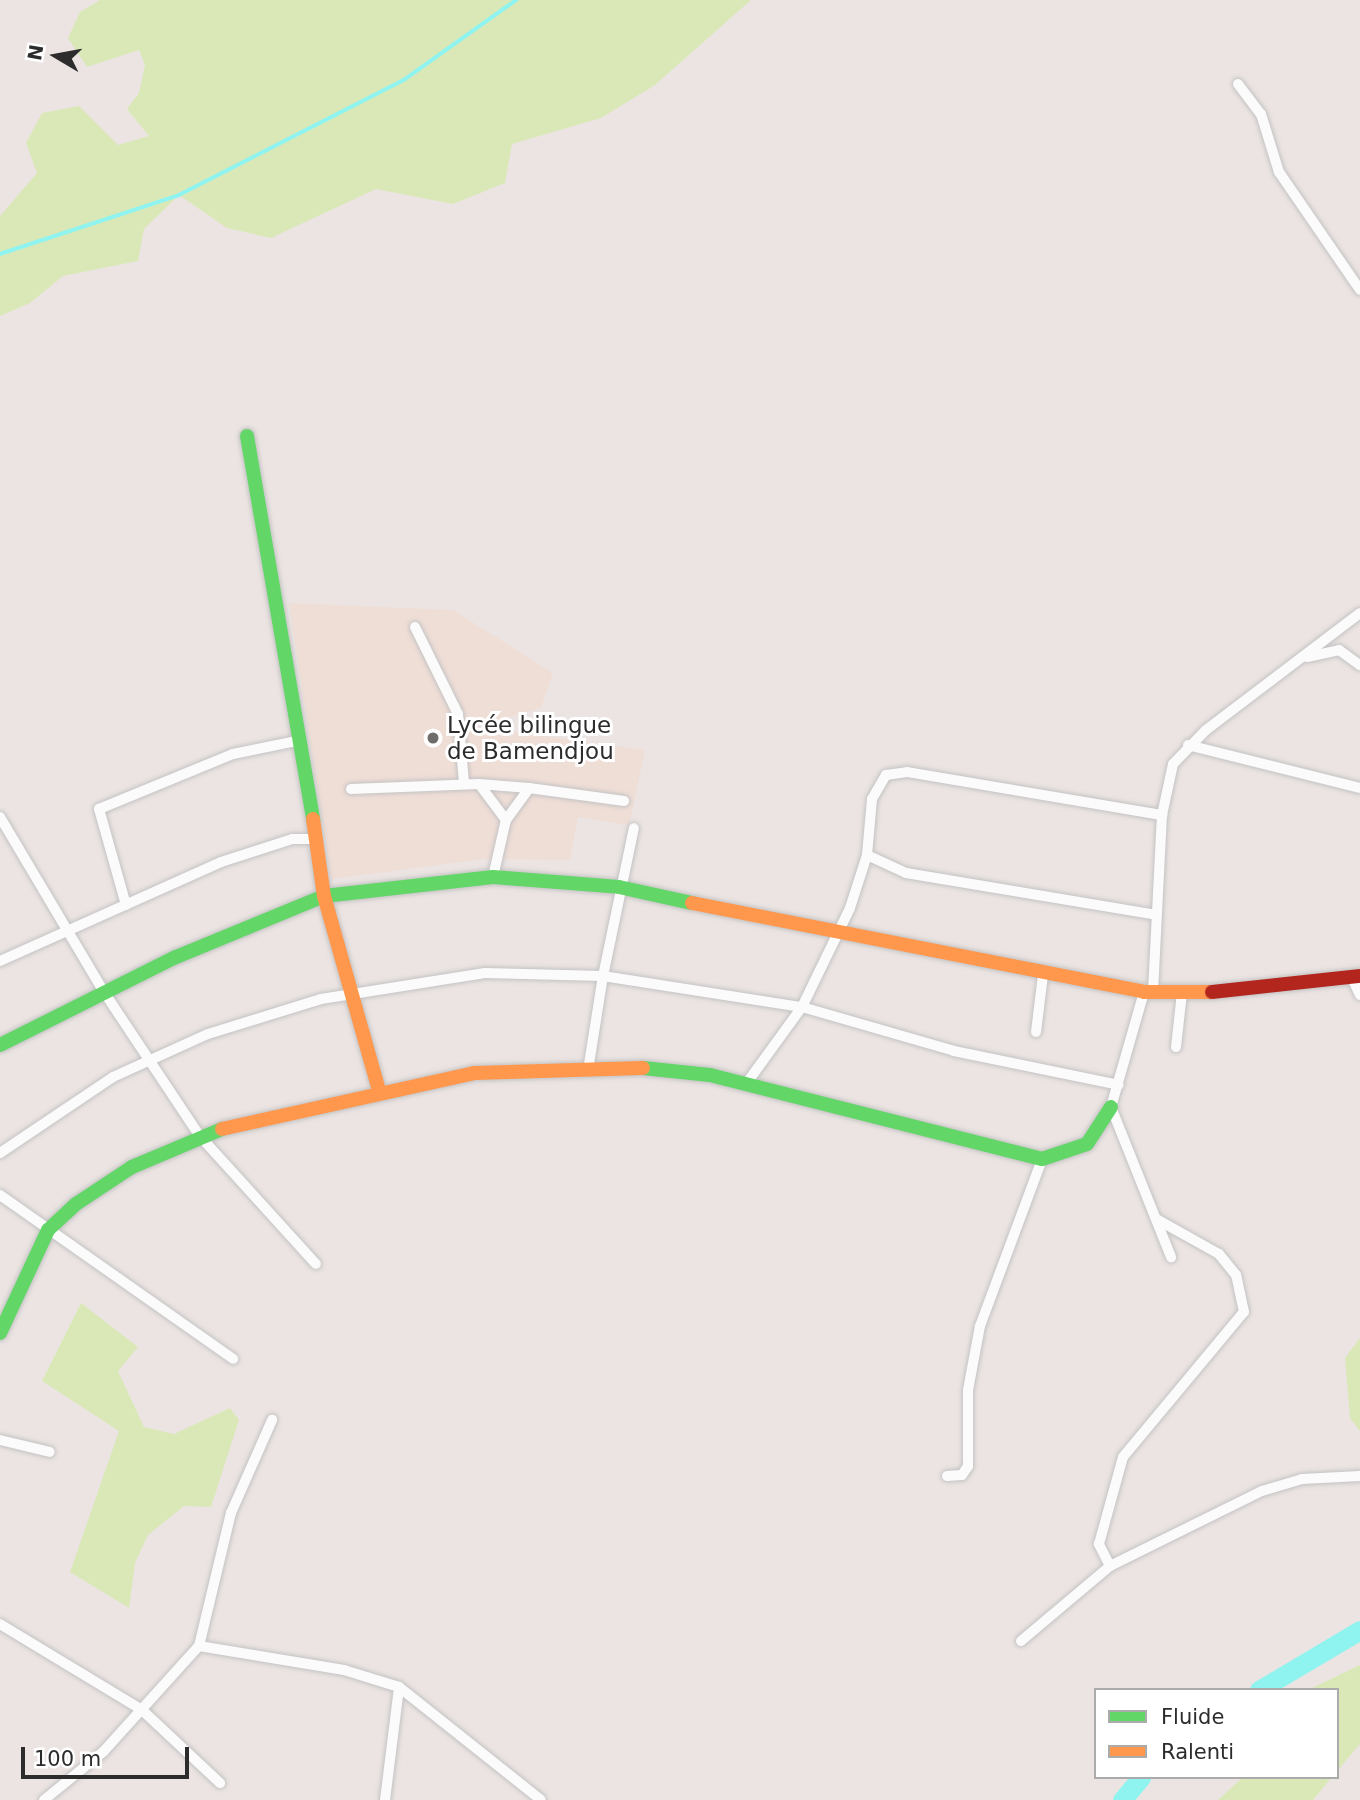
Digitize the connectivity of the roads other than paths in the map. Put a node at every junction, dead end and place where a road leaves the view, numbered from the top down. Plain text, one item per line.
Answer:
1 (1238, 84) dead end
2 (1360, 290) edge
3 (247, 436) dead end
4 (1360, 613) edge
5 (415, 627) dead end
6 (1303, 658) junction
7 (1360, 665) edge
8 (301, 740) junction
9 (1188, 745) junction
10 (464, 782) junction
11 (479, 784) junction
12 (529, 788) junction
13 (1360, 788) edge
14 (351, 789) dead end
15 (624, 801) dead end
16 (1162, 815) junction
17 (0, 817) edge
18 (506, 820) junction
19 (634, 828) dead end
20 (314, 839) junction
21 (867, 855) junction
22 (493, 877) junction
23 (619, 887) junction
24 (324, 896) junction
25 (126, 905) junction
26 (1157, 915) junction
27 (70, 930) junction
28 (838, 935) junction
29 (0, 961) edge
30 (1043, 975) junction
31 (603, 976) junction
32 (1356, 977) edge
33 (104, 992) junction
34 (1148, 992) junction
35 (1182, 993) junction
36 (353, 994) junction
37 (1360, 995) edge
38 (802, 1007) junction
39 (1035, 1032) dead end
40 (0, 1045) edge
41 (1176, 1046) dead end
42 (149, 1061) junction
43 (589, 1064) junction
44 (746, 1084) junction
45 (1119, 1085) junction
46 (379, 1090) junction
47 (1111, 1107) junction
48 (199, 1135) junction
49 (0, 1153) edge
50 (1042, 1159) junction
51 (0, 1195) edge
52 (1158, 1220) junction
53 (48, 1230) junction
54 (1171, 1257) dead end
55 (316, 1264) dead end
56 (0, 1333) edge
57 (233, 1359) dead end
58 (272, 1420) dead end
59 (0, 1440) edge
60 (50, 1452) dead end
61 (947, 1476) dead end
62 (1360, 1476) edge
63 (1110, 1566) junction
64 (0, 1624) edge
65 (1021, 1641) dead end
66 (199, 1646) junction
67 (399, 1687) junction
68 (142, 1710) junction
69 (220, 1783) dead end
70 (44, 1800) edge
71 (385, 1800) edge
72 (541, 1800) edge

1 - 2 street
3 - 8 street
4 - 6 street
5 - 10 street
6 - 7 street
6 - 9 street
8 - 20 street
8 - 25 street
9 - 13 street
9 - 16 street
10 - 11 street
10 - 14 street
11 - 12 street
11 - 18 street
12 - 15 street
12 - 18 street
16 - 21 street
16 - 26 street
17 - 27 street
18 - 22 street
19 - 23 street
20 - 24 street
20 - 25 street
21 - 26 street
21 - 28 street
22 - 23 street
22 - 24 street
23 - 28 street
23 - 31 street
24 - 33 street
24 - 36 street
25 - 27 street
26 - 34 street
27 - 29 street
27 - 33 street
28 - 30 street
28 - 38 street
30 - 34 street
30 - 39 street
31 - 36 street
31 - 38 street
31 - 43 street
32 - 35 street
32 - 37 street
33 - 40 street
33 - 42 street
34 - 35 street
34 - 45 street
35 - 41 street
36 - 42 street
36 - 46 street
38 - 44 street
38 - 45 street
42 - 48 street
42 - 49 street
43 - 44 street
43 - 46 street
44 - 50 street
45 - 47 street
46 - 48 street
47 - 50 street
47 - 52 street
48 - 53 street
48 - 55 street
50 - 61 street
51 - 53 street
52 - 54 street
52 - 63 street
53 - 56 street
53 - 57 street
58 - 66 street
59 - 60 street
62 - 63 street
63 - 65 street
64 - 68 street
66 - 67 street
66 - 68 street
67 - 71 street
67 - 72 street
68 - 69 street
68 - 70 street

